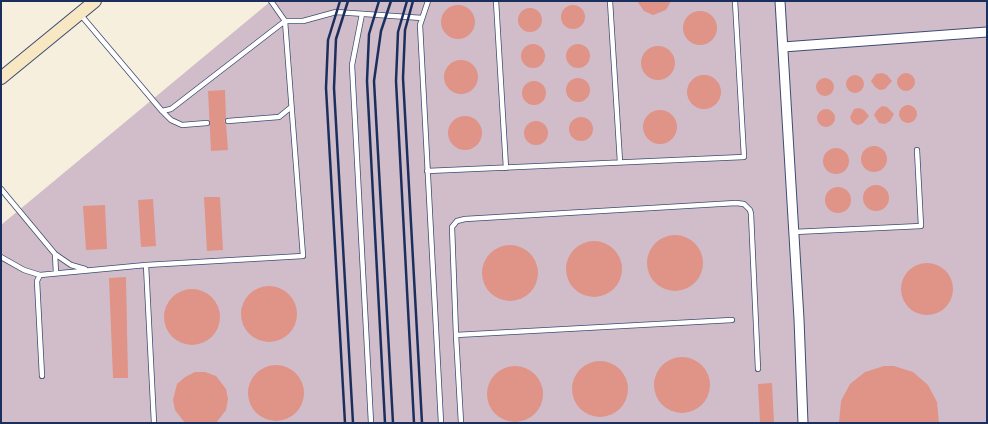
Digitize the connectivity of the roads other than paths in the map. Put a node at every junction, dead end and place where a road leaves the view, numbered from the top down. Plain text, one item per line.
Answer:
1 (95, 1) edge
2 (271, 1) edge
3 (428, 1) edge
4 (496, 1) edge
5 (610, 1) edge
6 (735, 1) edge
7 (780, 1) edge
8 (80, 13) junction
9 (362, 14) junction
10 (422, 18) junction
11 (285, 21) junction
12 (987, 32) edge
13 (783, 47) junction
14 (1, 78) edge
15 (290, 108) junction
16 (162, 111) junction
17 (228, 121) dead end
18 (207, 123) dead end
19 (917, 150) dead end
20 (620, 162) junction
21 (506, 168) junction
22 (427, 171) junction
23 (1, 189) edge
24 (794, 232) junction
25 (55, 254) junction
26 (1, 257) edge
27 (146, 265) junction
28 (87, 270) junction
29 (56, 273) junction
30 (40, 275) junction
31 (732, 320) dead end
32 (456, 335) junction
33 (758, 369) dead end
34 (42, 376) dead end
35 (154, 423) edge
36 (371, 423) edge
37 (441, 423) edge
38 (461, 423) edge
39 (803, 423) edge

1 - 8 street
2 - 11 lane
3 - 10 lane
4 - 21 lane
5 - 20 lane
6 - 20 lane
7 - 13 street
8 - 14 street
8 - 16 lane
9 - 10 lane
9 - 11 lane
9 - 36 lane
10 - 22 lane
11 - 15 lane
11 - 16 lane
12 - 13 street
13 - 24 street
15 - 17 lane
15 - 27 lane
16 - 18 lane
19 - 24 lane
20 - 21 lane
21 - 22 lane
22 - 37 lane
23 - 25 lane
24 - 39 street
25 - 28 lane
25 - 29 lane
26 - 30 lane
27 - 28 lane
27 - 35 lane
28 - 29 lane
29 - 30 lane
30 - 34 lane
31 - 32 lane
32 - 33 lane
32 - 38 lane

